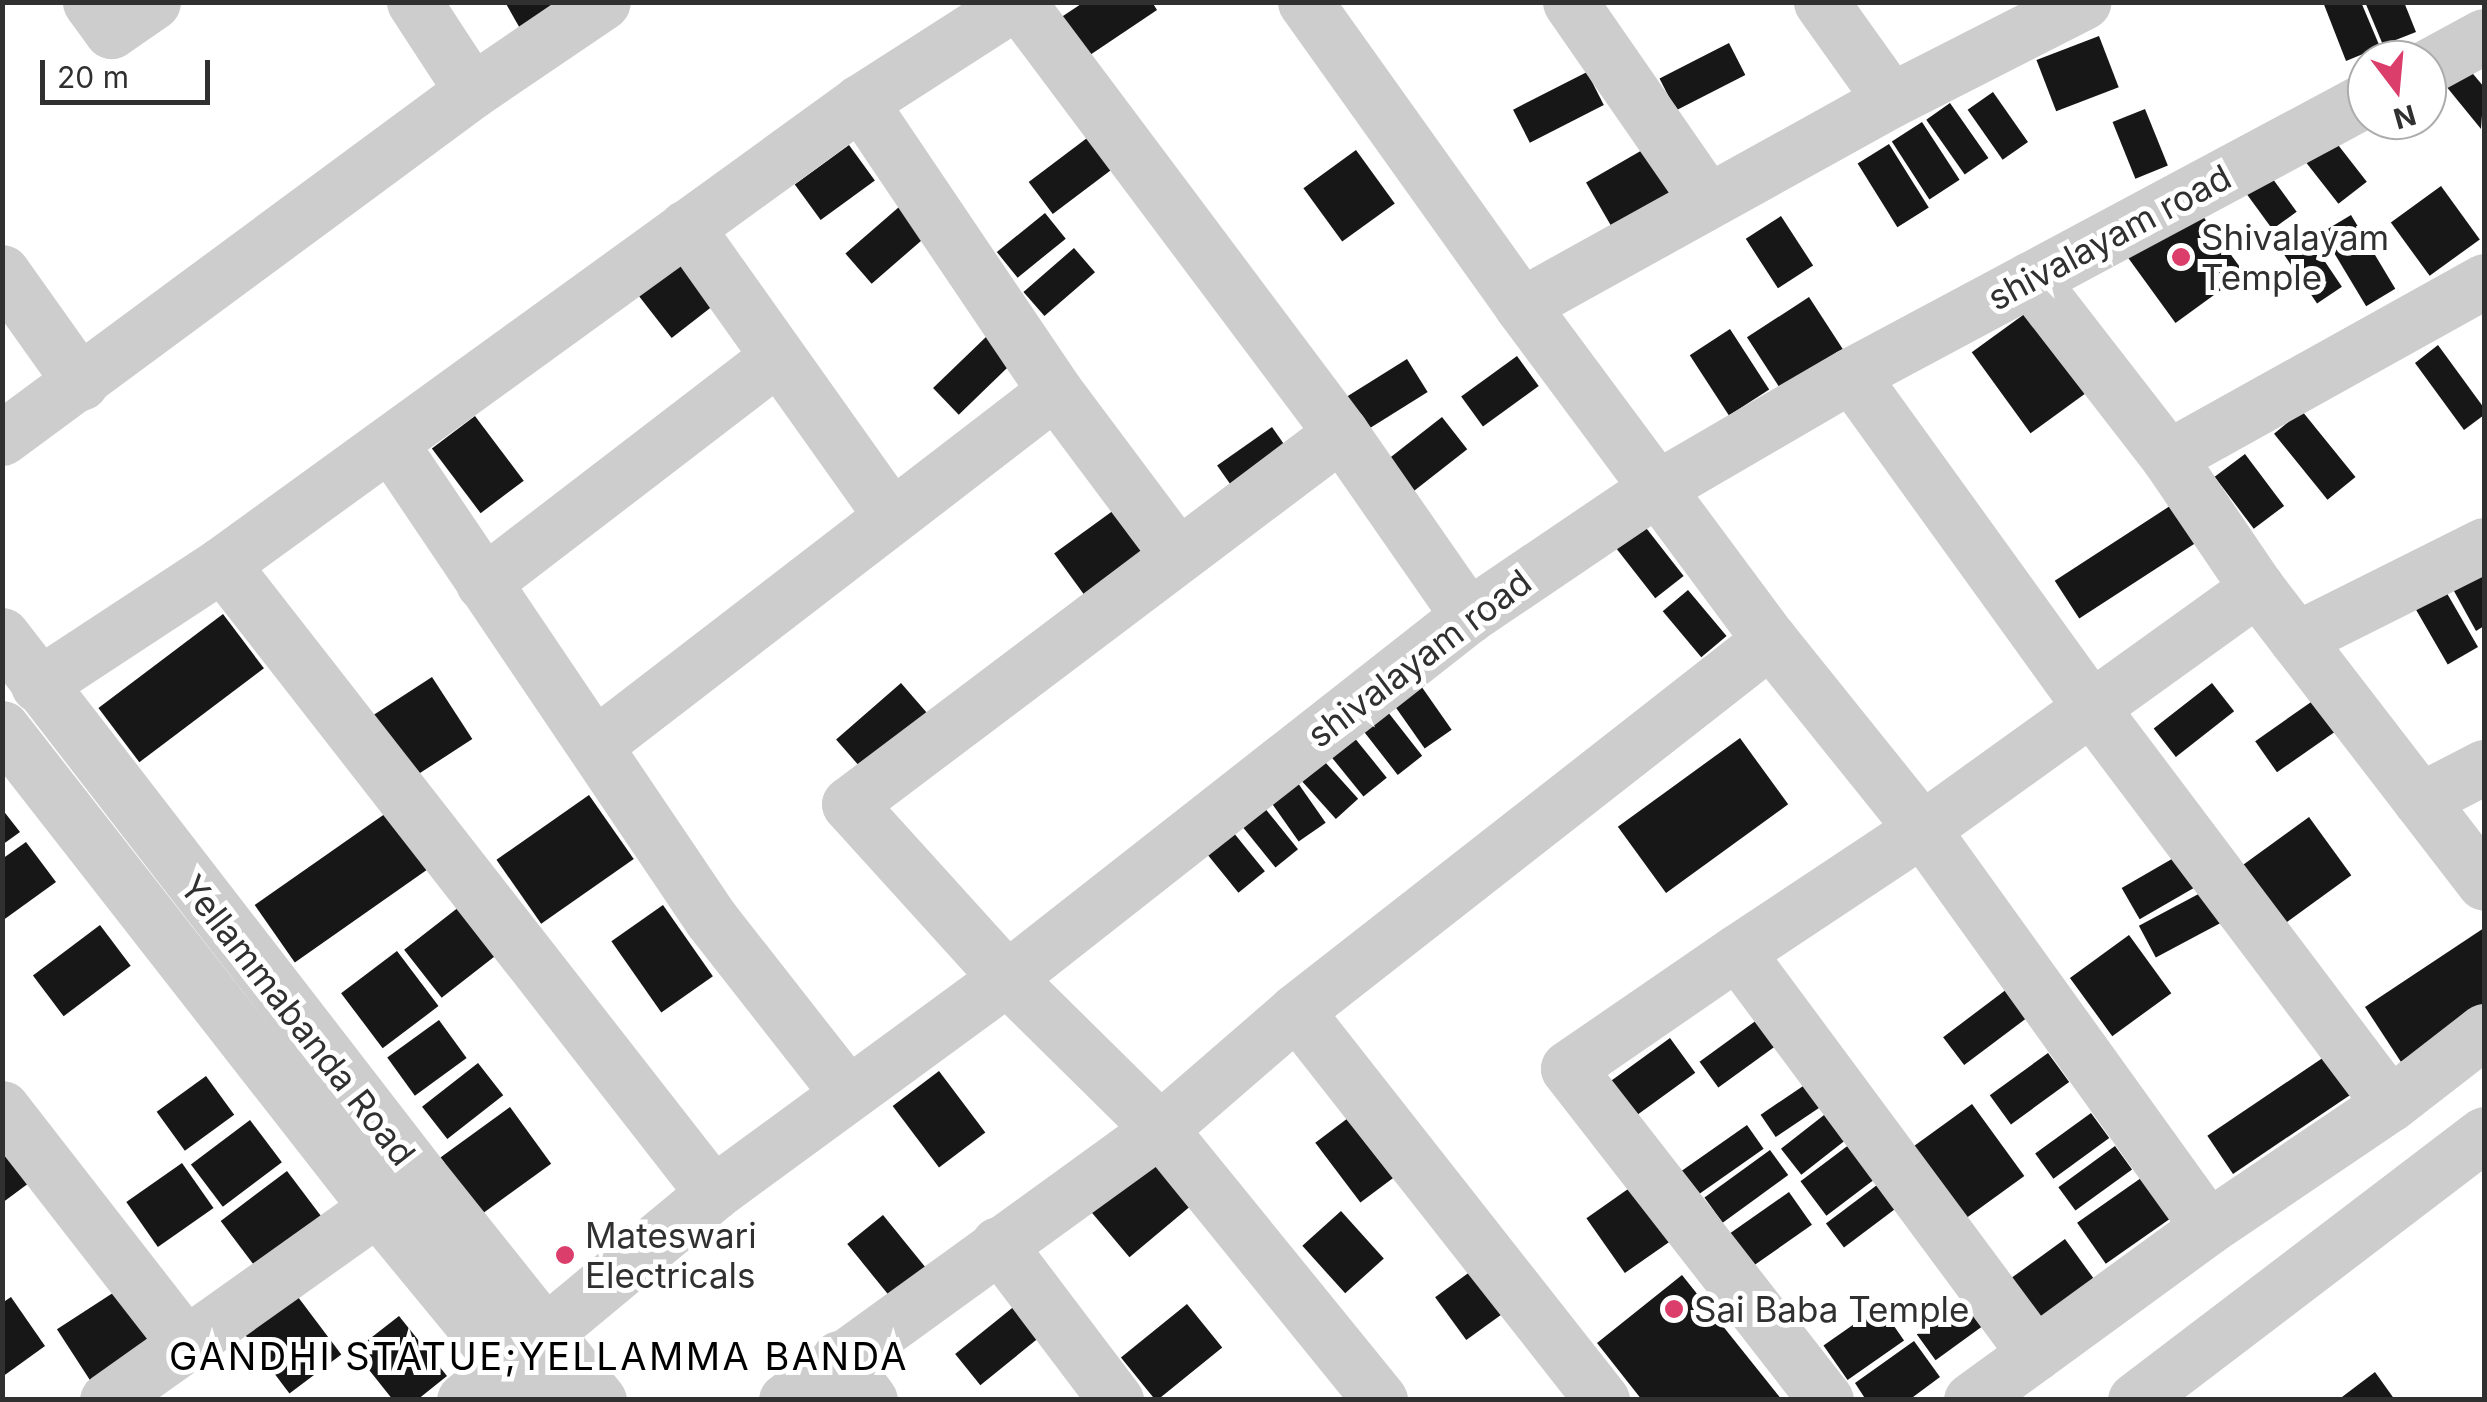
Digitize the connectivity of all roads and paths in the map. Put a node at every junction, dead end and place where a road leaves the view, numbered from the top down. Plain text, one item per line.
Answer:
1 (90, 2) edge
2 (153, 2) edge
3 (414, 2) edge
4 (603, 2) edge
5 (1017, 2) edge
6 (1305, 2) edge
7 (1570, 2) edge
8 (1821, 2) edge
9 (2084, 2) edge
10 (2484, 36) edge
11 (2447, 56) edge
12 (472, 91) junction
13 (1891, 100) junction
14 (860, 102) junction
15 (2347, 110) edge
16 (1708, 200) junction
17 (686, 227) junction
18 (2, 272) edge
19 (2030, 279) junction
20 (2484, 281) edge
21 (1521, 305) junction
22 (777, 357) junction
23 (1851, 375) junction
24 (82, 383) junction
25 (1054, 391) junction
26 (1340, 433) junction
27 (2, 438) edge
28 (390, 443) junction
29 (2168, 457) junction
30 (1660, 486) junction
31 (892, 515) junction
32 (2484, 545) edge
33 (1177, 554) junction
34 (222, 564) junction
35 (483, 583) junction
36 (2257, 588) junction
37 (1468, 616) junction
38 (2, 636) edge
39 (2296, 639) junction
40 (1770, 640) junction
41 (38, 685) junction
42 (2090, 706) junction
43 (2, 728) edge
44 (594, 745) junction
45 (2484, 768) edge
46 (2420, 800) junction
47 (1922, 830) junction
48 (2484, 883) edge
49 (1738, 952) junction
50 (1008, 978) junction
51 (1296, 1011) junction
52 (2484, 1031) edge
53 (2438, 1065) junction
54 (846, 1092) junction
55 (2390, 1104) junction
56 (2, 1108) edge
57 (1160, 1129) junction
58 (2484, 1131) edge
59 (713, 1193) junction
60 (377, 1208) junction
61 (2208, 1227) junction
62 (998, 1244) junction
63 (184, 1342) junction
64 (2035, 1354) junction
65 (531, 1366) edge
66 (854, 1379) edge
67 (107, 1400) edge
68 (464, 1400) edge
69 (599, 1400) edge
70 (786, 1400) edge
71 (1116, 1400) edge
72 (1380, 1400) edge
73 (1602, 1400) edge
74 (1826, 1400) edge
75 (1971, 1400) edge
76 (2135, 1400) edge

1 - 2 street
3 - 12 street
4 - 12 street
5 - 14 street
5 - 26 street
6 - 21 street
7 - 16 street
8 - 13 street
9 - 13 street
10 - 11 street
12 - 24 street
13 - 16 street
14 - 17 street
14 - 25 street
15 - 19 street, shivalayam road
16 - 21 street
17 - 22 street
17 - 28 street
18 - 24 street
19 - 23 street, shivalayam road
19 - 29 street
20 - 29 street
21 - 30 street
22 - 31 street
22 - 35 street
23 - 30 street, shivalayam road
23 - 42 street
24 - 27 street
25 - 31 street
25 - 33 street
26 - 33 street
26 - 37 street
28 - 34 street
28 - 35 street
29 - 36 street
30 - 37 street, shivalayam road
30 - 40 street
31 - 44 street
32 - 39 street
33 - 50 street
34 - 41 street
34 - 59 street
35 - 44 street
36 - 39 street
36 - 42 street
37 - 50 street, shivalayam road
38 - 41 street, Yellammabanda Road
39 - 46 street
40 - 47 street
40 - 51 street
41 - 65 street, Yellammabanda Road
42 - 47 street
42 - 55 street
43 - 60 street, Yellammabanda Road
44 - 54 street
45 - 46 street
46 - 48 street
47 - 49 street
47 - 61 street
49 - 64 street
49 - 74 street
50 - 54 street, shivalayam road
50 - 57 street
51 - 57 street
51 - 73 street
52 - 53 street
53 - 55 street
53 - 58 street
54 - 59 street, shivalayam road
55 - 61 street
56 - 63 street
57 - 62 street
57 - 72 street
58 - 76 street
59 - 65 street, shivalayam road
60 - 63 street
60 - 65 street, Yellammabanda Road
61 - 64 street
62 - 66 street
62 - 71 street
63 - 67 street
64 - 75 street
65 - 68 street, shivalayam road
65 - 69 street, Yellammabanda Road
66 - 70 street

